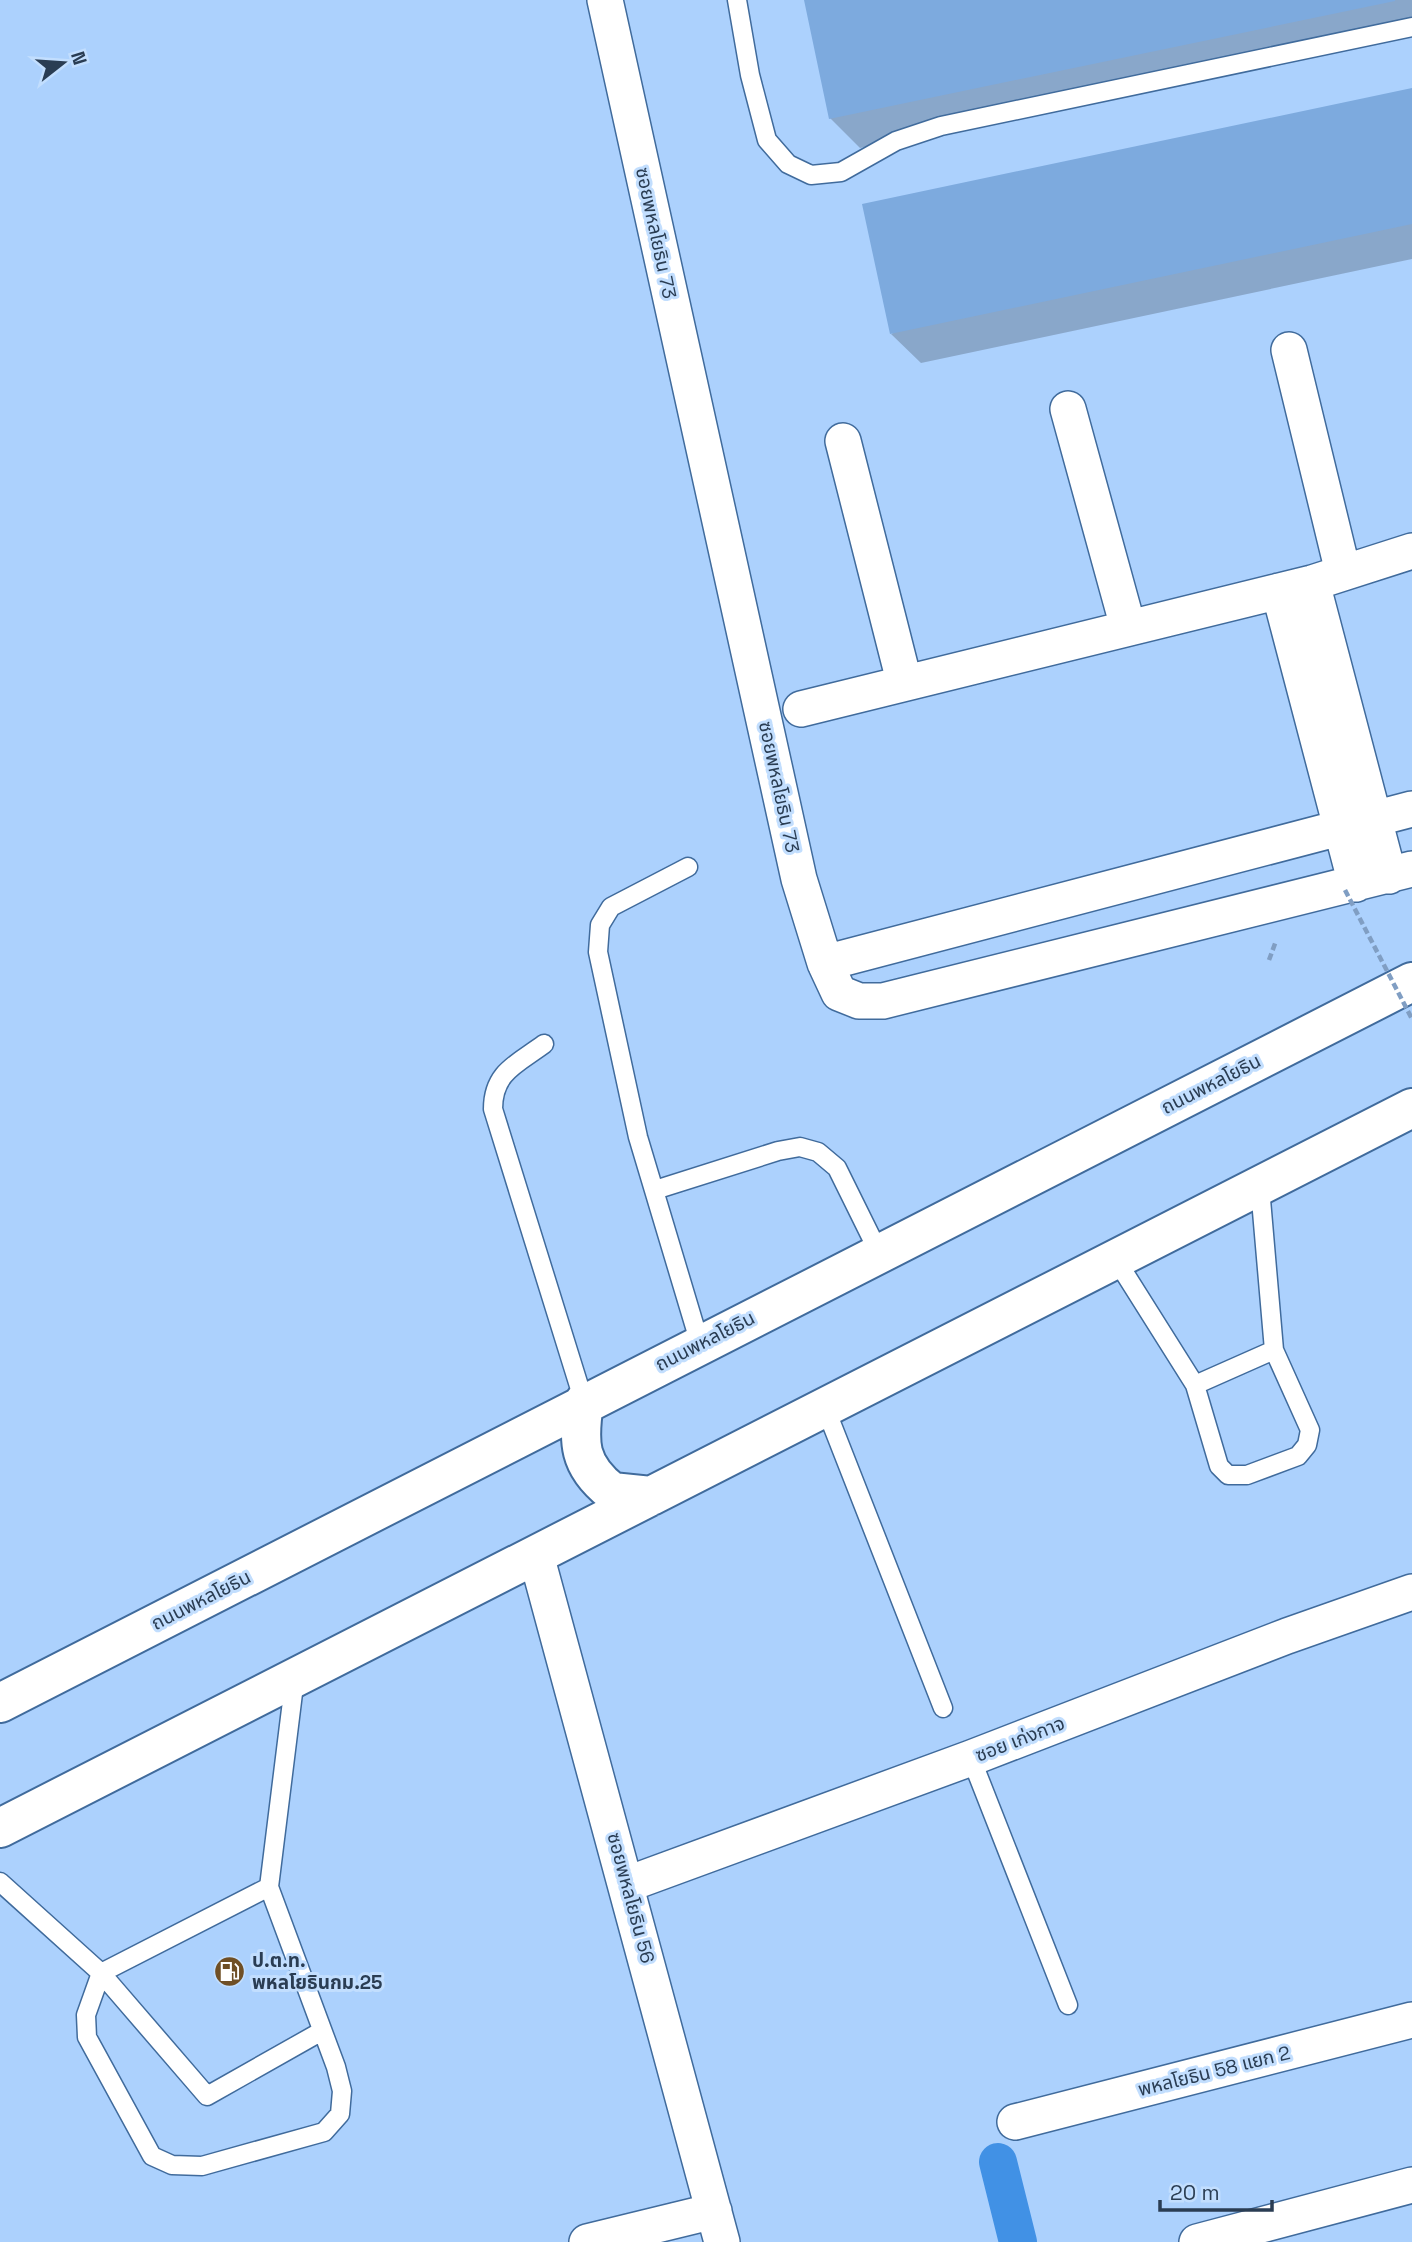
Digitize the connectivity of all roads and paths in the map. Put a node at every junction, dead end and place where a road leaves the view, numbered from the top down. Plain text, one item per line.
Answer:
1 (605, 0) edge
2 (737, 0) edge
3 (1412, 27) edge
4 (1289, 350) dead end
5 (1068, 409) dead end
6 (843, 441) dead end
7 (1412, 551) edge
8 (1311, 582) junction
9 (1128, 627) junction
10 (904, 681) junction
11 (801, 709) dead end
12 (1412, 809) edge
13 (1357, 822) junction
14 (688, 867) dead end
15 (1376, 880) edge
16 (825, 963) junction
17 (1412, 982) edge
18 (1412, 1019) edge
19 (544, 1044) dead end
20 (1412, 1108) edge
21 (1259, 1188) junction
22 (654, 1190) junction
23 (879, 1253) junction
24 (1115, 1258) junction
25 (699, 1344) junction
26 (1274, 1350) junction
27 (1195, 1385) junction
28 (584, 1402) junction
29 (825, 1407) junction
30 (651, 1496) junction
31 (536, 1555) junction
32 (1412, 1592) edge
33 (295, 1677) junction
34 (0, 1703) edge
35 (943, 1708) dead end
36 (971, 1758) junction
37 (0, 1828) edge
38 (0, 1882) edge
39 (628, 1884) junction
40 (269, 1886) junction
41 (101, 1973) junction
42 (1068, 2005) dead end
43 (1412, 2020) edge
44 (322, 2031) junction
45 (1015, 2122) dead end
46 (1412, 2185) edge
47 (718, 2226) edge
48 (587, 2242) edge
49 (1197, 2242) edge

1 - 16 street, ซอยพหลโยธิน 73
2 - 3 lane
4 - 8 street
5 - 9 street
6 - 10 street
7 - 8 street
8 - 9 street
8 - 13 street
9 - 10 street
10 - 11 street
12 - 13 street
13 - 15 street
13 - 16 street
14 - 22 lane
15 - 16 street, ซอยพหลโยธิน 73
15 - 18 path, bridge
17 - 23 main road, ถนนพหลโยธิน
19 - 28 lane
20 - 21 main road
21 - 24 main road
21 - 26 lane
22 - 23 lane
22 - 25 lane
23 - 25 main road, ถนนพหลโยธิน
24 - 27 lane
24 - 29 main road
25 - 28 main road, ถนนพหลโยธิน
26 - 27 lane
26 - 27 lane
28 - 30 main road
28 - 34 main road, ถนนพหลโยธิน
29 - 30 main road
29 - 35 lane
30 - 31 main road
31 - 33 main road
31 - 39 street, ซอยพหลโยธิน 56
32 - 36 street, ซอย เก่งกาจ
33 - 37 main road
33 - 40 lane
36 - 39 street, ซอย เก่งกาจ
36 - 42 lane
38 - 41 lane
39 - 47 street, ซอยพหลโยธิน 56
40 - 41 lane
40 - 44 lane
41 - 44 lane
41 - 44 lane
43 - 45 street, พหลโยธิน 58 แยก 2
46 - 49 street
47 - 48 street

